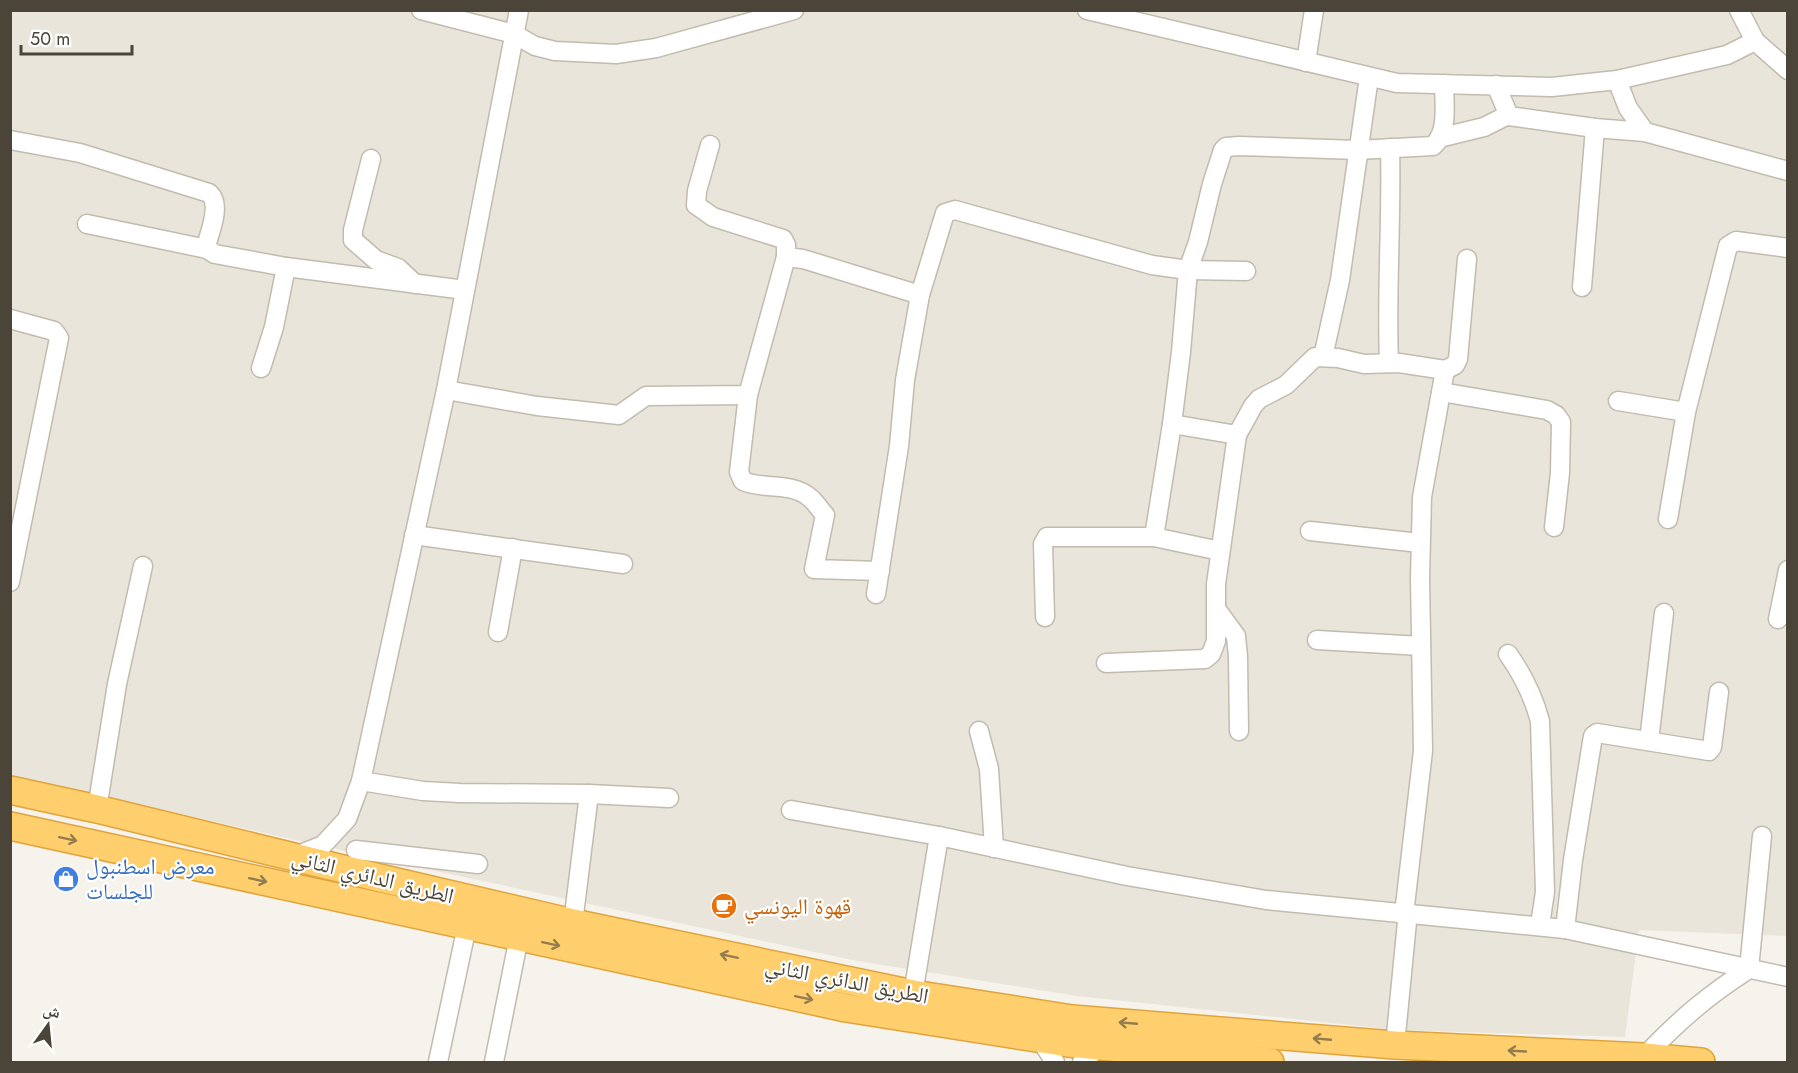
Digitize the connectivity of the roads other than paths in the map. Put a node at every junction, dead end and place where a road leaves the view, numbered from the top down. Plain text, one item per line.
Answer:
1 (421, 10) edge
2 (519, 10) edge
3 (794, 10) edge
4 (1087, 10) edge
5 (1314, 10) edge
6 (1739, 10) edge
7 (514, 34) junction
8 (1755, 41) junction
9 (1306, 62) junction
10 (1788, 70) edge
11 (1369, 77) junction
12 (1617, 80) junction
13 (1444, 84) junction
14 (1496, 85) junction
15 (1508, 115) junction
16 (1595, 129) junction
17 (1645, 132) junction
18 (1439, 138) junction
19 (10, 140) edge
20 (710, 146) dead end
21 (1390, 148) junction
22 (1357, 150) junction
23 (371, 159) dead end
24 (1788, 171) edge
25 (87, 224) dead end
26 (1788, 248) edge
27 (207, 249) junction
28 (786, 257) junction
29 (1467, 259) dead end
30 (286, 267) junction
31 (1188, 270) junction
32 (1246, 271) dead end
33 (415, 284) junction
34 (1582, 287) dead end
35 (465, 290) junction
36 (920, 295) junction
37 (10, 319) edge
38 (1323, 357) junction
39 (1389, 363) junction
40 (261, 368) dead end
41 (1445, 370) junction
42 (446, 390) junction
43 (1441, 392) junction
44 (748, 395) junction
45 (1618, 401) dead end
46 (1686, 412) junction
47 (1172, 424) junction
48 (1237, 435) junction
49 (1668, 519) dead end
50 (1554, 527) dead end
51 (1311, 531) dead end
52 (414, 535) junction
53 (1154, 537) junction
54 (1420, 543) junction
55 (513, 548) junction
56 (1220, 551) junction
57 (623, 564) dead end
58 (143, 566) dead end
59 (1788, 570) edge
60 (880, 572) junction
61 (10, 582) edge
62 (876, 594) dead end
63 (1217, 610) junction
64 (1664, 613) dead end
65 (1045, 617) dead end
66 (1778, 619) dead end
67 (498, 632) dead end
68 (1317, 640) dead end
69 (1421, 646) junction
70 (1508, 654) dead end
71 (1106, 663) dead end
72 (1719, 692) dead end
73 (979, 731) dead end
74 (1239, 731) dead end
75 (1649, 741) junction
76 (361, 781) junction
77 (10, 790) edge
78 (589, 794) junction
79 (669, 798) dead end
80 (97, 809) junction
81 (791, 810) dead end
82 (347, 819) junction
83 (10, 826) edge
84 (939, 836) junction
85 (1762, 836) dead end
86 (994, 848) junction
87 (356, 850) junction
88 (293, 857) junction
89 (478, 864) dead end
90 (380, 878) junction
91 (1404, 914) junction
92 (573, 923) junction
93 (1540, 925) junction
94 (467, 926) junction
95 (1565, 929) junction
96 (519, 937) junction
97 (1749, 969) junction
98 (1788, 977) edge
99 (913, 994) junction
100 (1039, 1038) junction
101 (1395, 1045) junction
102 (1091, 1054) edge
103 (1644, 1057) junction
104 (438, 1062) edge
105 (494, 1062) edge
106 (1054, 1062) edge
107 (1270, 1062) edge
108 (1701, 1062) edge

1 - 7 street
2 - 7 street
3 - 7 street
4 - 9 street
5 - 9 street
6 - 8 street
7 - 35 street
8 - 10 street
8 - 12 street
9 - 11 street
11 - 13 street
11 - 22 street
12 - 14 street
12 - 17 street
13 - 14 street
13 - 18 street
14 - 15 street
15 - 16 street
15 - 18 street
16 - 17 street
16 - 34 street
17 - 24 street
18 - 21 street
19 - 27 street
20 - 28 street
21 - 22 street
21 - 39 street
22 - 31 street
22 - 38 street
23 - 33 street
25 - 27 street
26 - 46 street
27 - 30 street
28 - 36 street
28 - 44 street
29 - 41 street
30 - 33 street
30 - 40 street
31 - 32 street
31 - 36 street
31 - 47 street
33 - 35 street
35 - 42 street
36 - 60 street
37 - 61 street
38 - 39 street
38 - 48 street
39 - 41 street
41 - 43 street
42 - 44 street
42 - 52 street
43 - 50 street
43 - 54 street
44 - 60 street
45 - 46 street
46 - 49 street
47 - 48 street
47 - 53 street
48 - 56 street
51 - 54 street
52 - 55 street
52 - 76 street
53 - 56 street
53 - 65 street
54 - 69 street
55 - 57 street
55 - 67 street
56 - 63 street
58 - 80 street
59 - 66 street
60 - 62 street
63 - 71 street
63 - 74 street
64 - 75 street
68 - 69 street
69 - 91 street
70 - 93 street
72 - 75 street
73 - 86 street
75 - 95 street
76 - 78 street
76 - 82 street
77 - 80 highway, الطريق الدائري الثاني
78 - 79 street
78 - 92 street
80 - 88 highway, الطريق الدائري الثاني
81 - 84 street
82 - 87 street
82 - 88 street
83 -> 94 highway, الطريق الدائري الثاني
84 - 86 street
84 - 99 street
85 - 97 street
86 - 91 street
87 - 89 street
87 - 90 street
88 - 90 highway, الطريق الدائري الثاني
90 - 92 highway, الطريق الدائري الثاني
91 - 93 street
91 - 101 street
99 -> 92 highway, الطريق الدائري الثاني
93 - 95 street
94 - 96 highway, الطريق الدائري الثاني
94 - 104 street
95 - 97 street
96 -> 100 highway, الطريق الدائري الثاني
96 - 105 street
97 - 98 street
97 - 103 street
101 -> 99 highway, الطريق الدائري الثاني
100 - 102 highway, الطريق الدائري الثاني
100 - 106 street
103 -> 101 highway, الطريق الدائري الثاني
102 - 107 highway, الطريق الدائري الثاني
103 - 108 highway, الطريق الدائري الثاني

